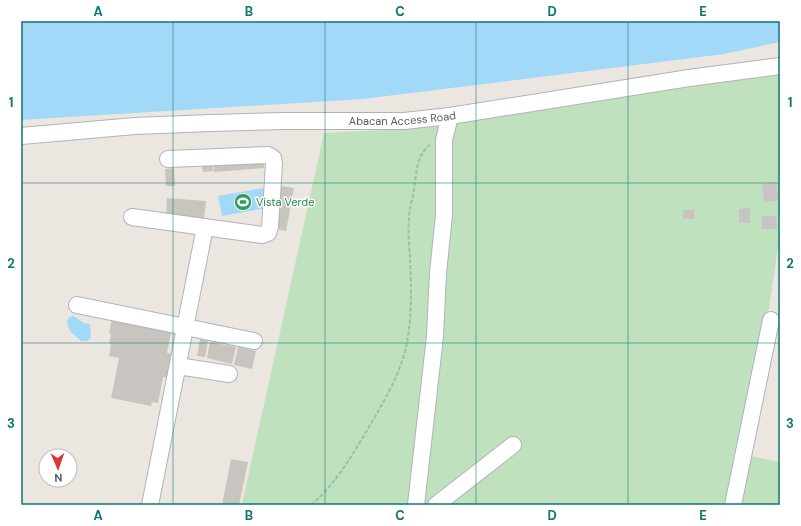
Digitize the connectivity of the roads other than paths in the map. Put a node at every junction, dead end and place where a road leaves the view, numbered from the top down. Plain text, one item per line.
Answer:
1 (780, 66) edge
2 (450, 116) junction
3 (21, 136) edge
4 (168, 159) dead end
5 (132, 216) dead end
6 (205, 227) junction
7 (77, 305) dead end
8 (771, 320) dead end
9 (186, 326) junction
10 (254, 340) dead end
11 (178, 366) junction
12 (229, 374) dead end
13 (513, 444) dead end
14 (150, 505) edge
15 (416, 505) edge
16 (436, 505) edge
17 (733, 505) edge

1 - 2 street, Abacan Access Road
2 - 3 street, Abacan Access Road
2 - 15 street
4 - 6 street
5 - 6 street
6 - 9 street
7 - 9 street
8 - 17 street
9 - 10 street
9 - 11 street
11 - 12 street
11 - 14 street
13 - 16 street

